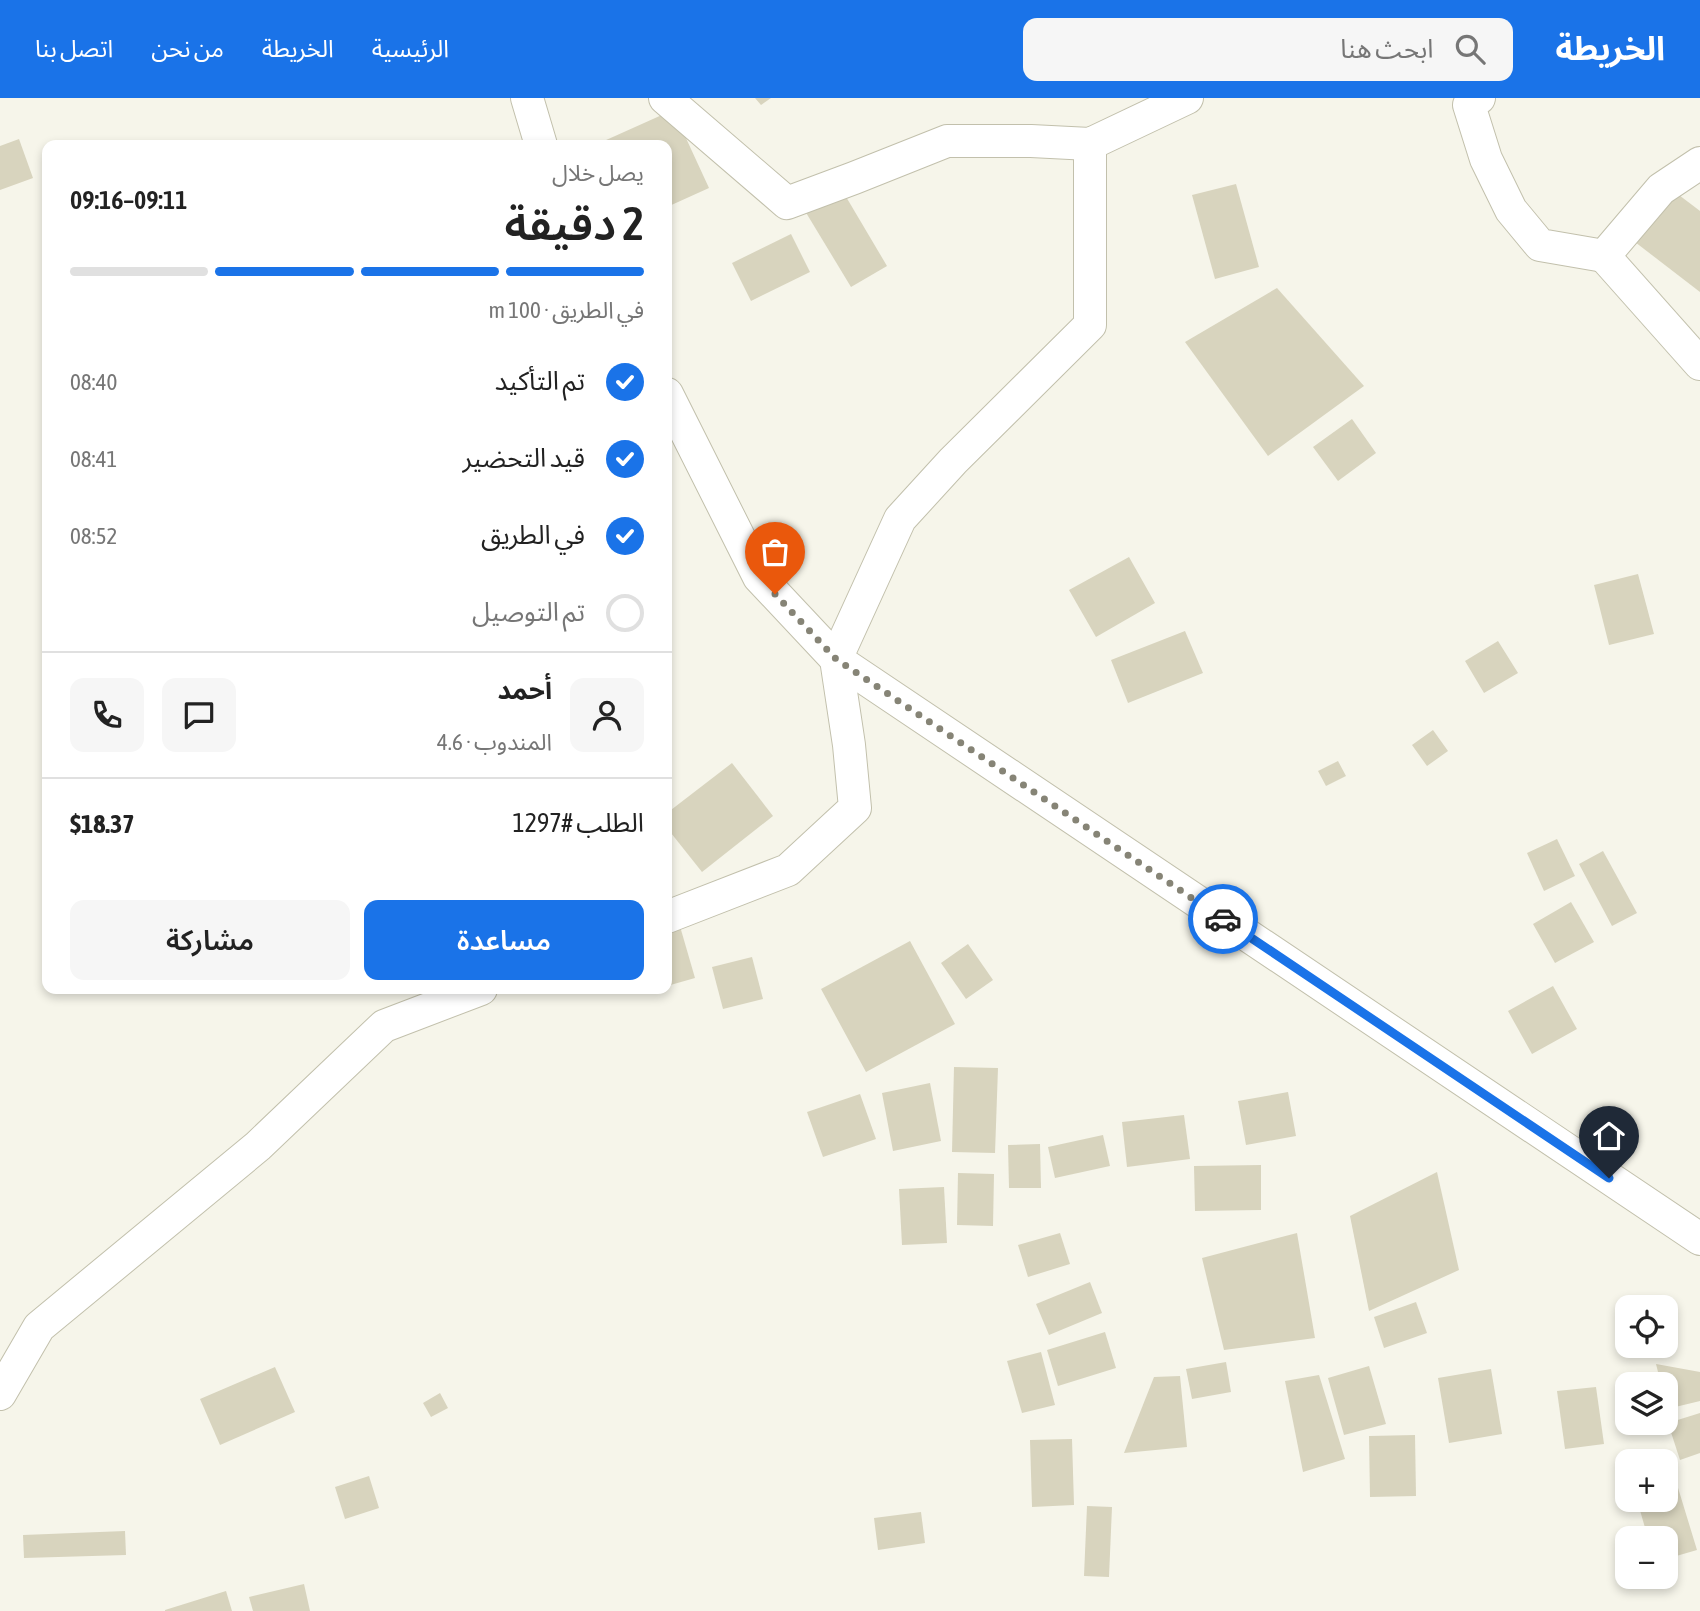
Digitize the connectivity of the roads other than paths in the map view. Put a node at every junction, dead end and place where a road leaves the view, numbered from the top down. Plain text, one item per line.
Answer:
1 (527, 98) edge
2 (664, 98) edge
3 (1186, 98) edge
4 (1465, 100) edge
5 (540, 140) edge
6 (1090, 144) junction
7 (1700, 163) edge
8 (1604, 256) junction
9 (1700, 364) edge
10 (672, 404) edge
11 (836, 659) junction
12 (672, 915) edge
13 (468, 994) edge
14 (1700, 1239) edge
15 (0, 1394) edge

1 - 5 street
2 - 6 street
3 - 6 street
4 - 8 street
6 - 11 street
7 - 8 street
8 - 9 street
10 - 11 street
11 - 12 street
11 - 14 street
13 - 15 street

